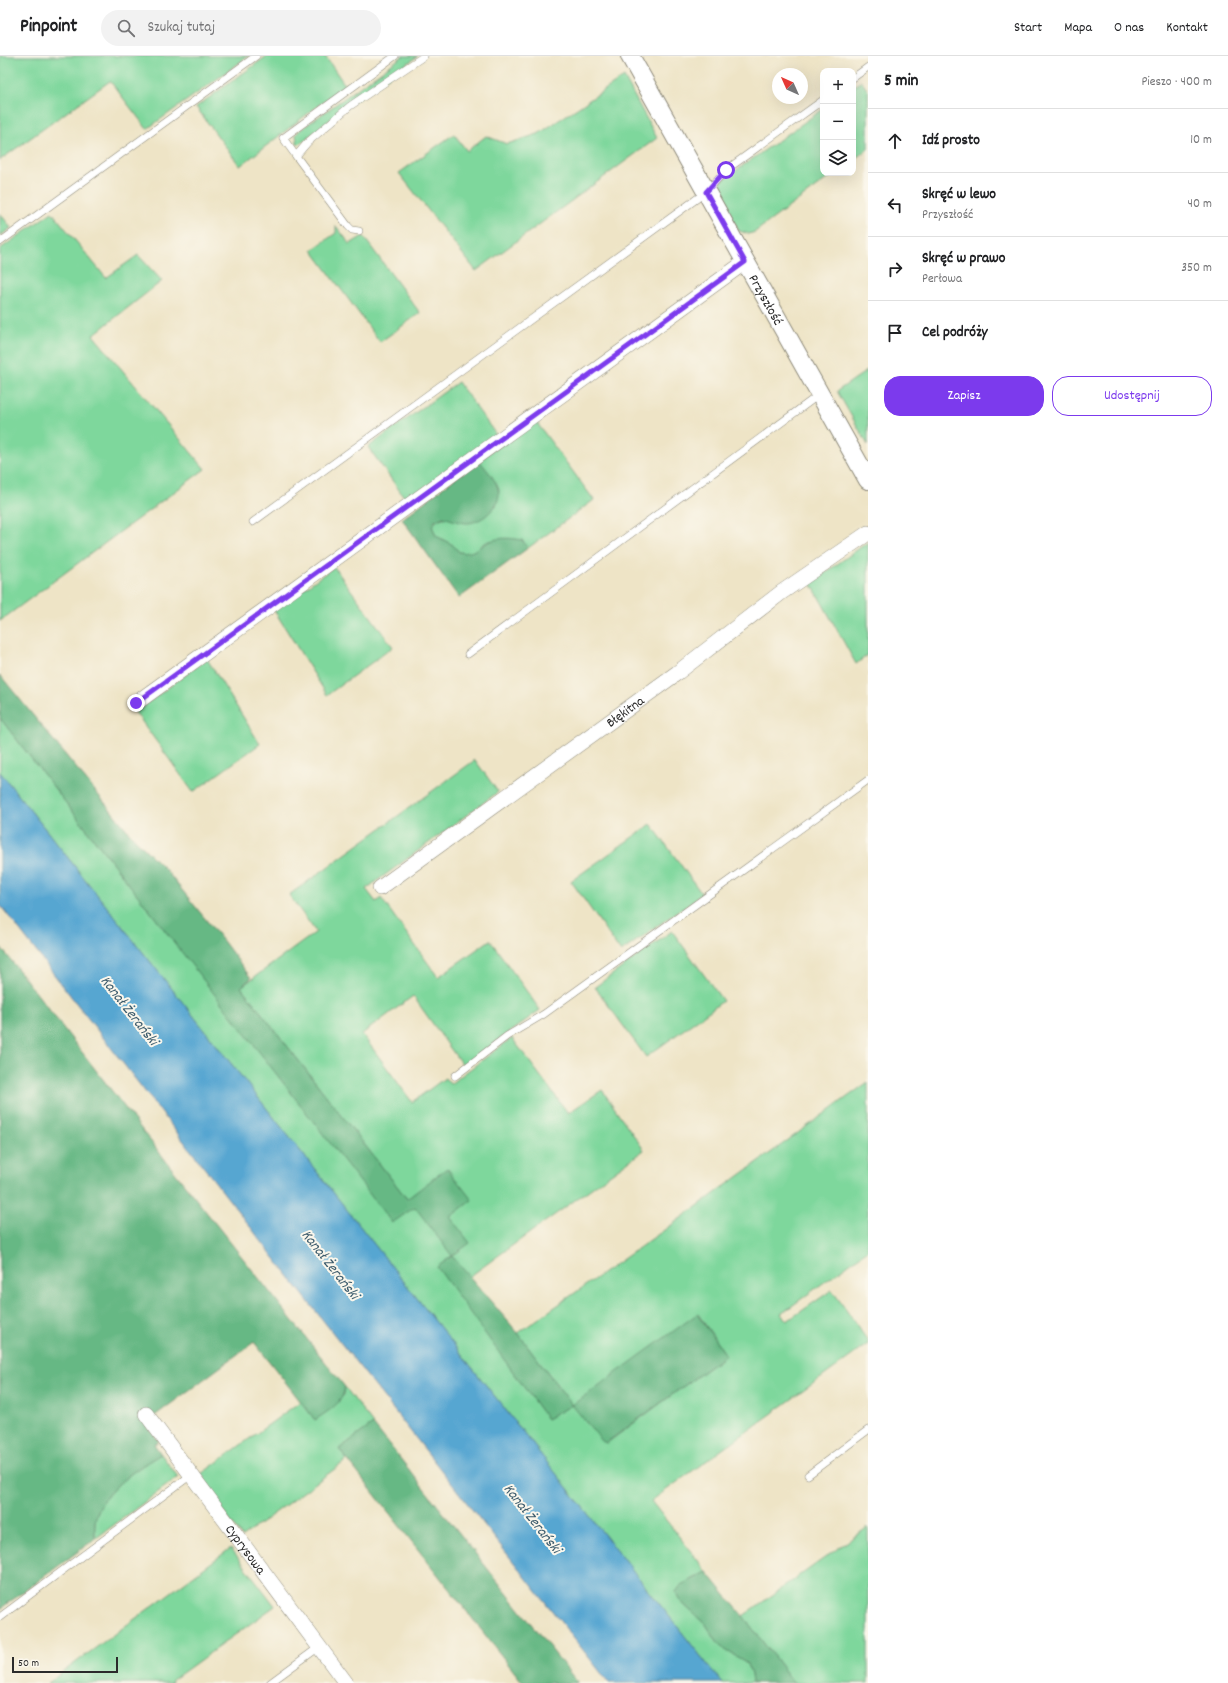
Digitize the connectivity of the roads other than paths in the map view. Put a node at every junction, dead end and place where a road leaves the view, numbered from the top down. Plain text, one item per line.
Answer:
1 (256, 56) edge
2 (395, 56) edge
3 (424, 56) edge
4 (630, 56) edge
5 (868, 67) edge
6 (856, 76) edge
7 (820, 102) edge
8 (296, 156) junction
9 (706, 192) junction
10 (359, 231) dead end
11 (0, 242) edge
12 (745, 262) junction
13 (820, 394) junction
14 (868, 480) edge
15 (253, 522) dead end
16 (868, 533) edge
17 (468, 654) dead end
18 (136, 703) dead end
19 (868, 780) edge
20 (380, 888) dead end
21 (456, 1076) dead end
22 (146, 1414) dead end
23 (868, 1430) edge
24 (808, 1474) dead end
25 (191, 1476) junction
26 (0, 1617) edge
27 (319, 1647) junction
28 (270, 1683) edge
29 (346, 1683) edge

1 - 11 lane
2 - 8 lane
3 - 8 lane
4 - 9 street, Przyszłość
5 - 6 lane
7 - 9 lane
8 - 10 lane
9 - 12 street, Przyszłość
9 - 15 lane
12 - 13 street, Przyszłość
12 - 18 street
13 - 14 street, Przyszłość
13 - 17 lane
16 - 20 street, Błękitna
19 - 21 lane
22 - 25 street, Cyprysowa
23 - 24 lane
25 - 26 lane
25 - 27 street, Cyprysowa
27 - 28 lane
27 - 29 street, Cyprysowa

